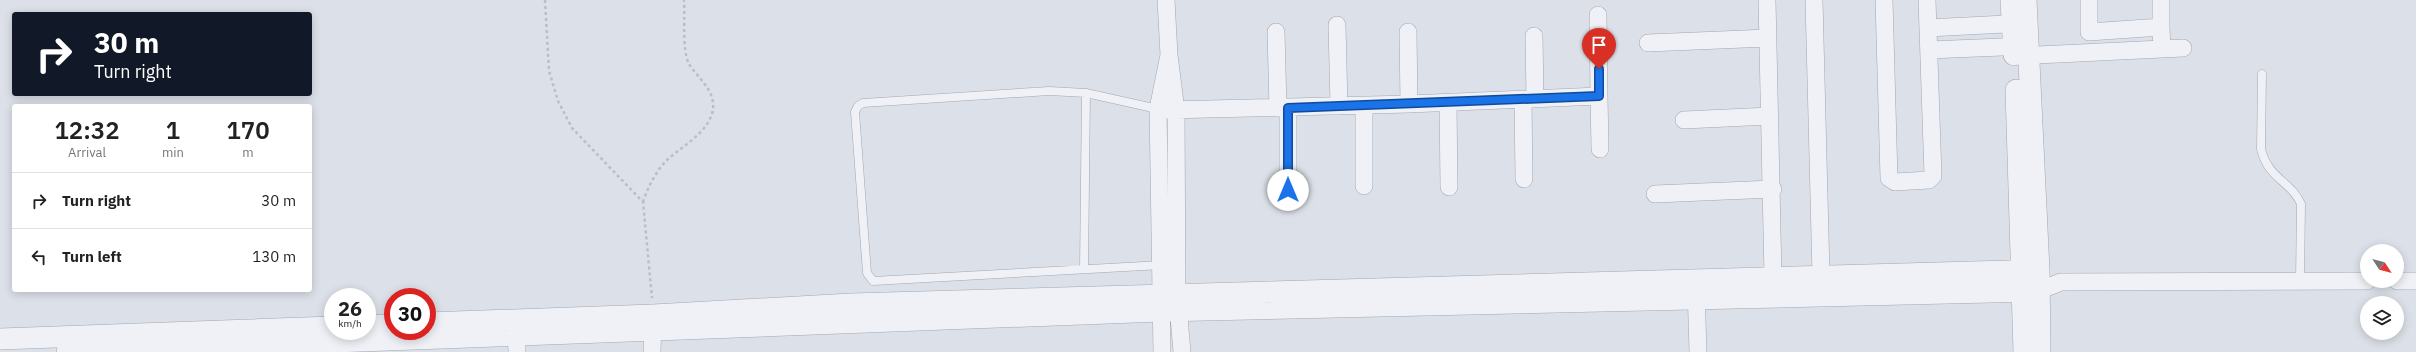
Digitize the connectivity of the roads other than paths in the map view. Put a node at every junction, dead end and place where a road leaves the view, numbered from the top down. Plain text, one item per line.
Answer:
1 (1166, 0) edge
2 (1767, 0) edge
3 (1814, 0) edge
4 (1884, 0) edge
5 (1927, 0) edge
6 (2011, 0) edge
7 (2026, 0) edge
8 (2089, 0) edge
9 (2161, 0) edge
10 (1598, 15) dead end
11 (2020, 24) junction
12 (1338, 25) dead end
13 (2161, 27) junction
14 (1928, 28) junction
15 (1276, 32) dead end
16 (1408, 32) dead end
17 (2089, 32) junction
18 (1534, 36) dead end
19 (1768, 38) junction
20 (1648, 43) dead end
21 (2183, 48) dead end
22 (2162, 49) junction
23 (1929, 50) junction
24 (2021, 51) junction
25 (2090, 52) junction
26 (1169, 56) junction
27 (2262, 74) dead end
28 (1086, 93) junction
29 (1599, 96) junction
30 (1529, 99) junction
31 (1448, 103) junction
32 (1409, 104) junction
33 (1339, 106) junction
34 (1364, 106) junction
35 (1283, 108) junction
36 (1158, 109) junction
37 (1176, 111) junction
38 (1770, 116) junction
39 (1684, 120) dead end
40 (1600, 149) dead end
41 (1524, 179) dead end
42 (1364, 186) dead end
43 (1449, 187) dead end
44 (1773, 189) junction
45 (1288, 190) dead end
46 (1655, 194) dead end
47 (1177, 263) junction
48 (1160, 265) junction
49 (1084, 269) junction
50 (2031, 270) junction
51 (1821, 275) junction
52 (1773, 277) junction
53 (2300, 281) junction
54 (2360, 281) edge
55 (2404, 281) edge
56 (2416, 281) edge
57 (2061, 282) junction
58 (1696, 289) junction
59 (2031, 292) junction
60 (1169, 303) junction
61 (653, 323) junction
62 (436, 324) edge
63 (324, 328) edge
64 (516, 336) edge
65 (0, 339) edge
66 (177, 344) edge
67 (67, 352) edge
68 (652, 352) edge
69 (1162, 352) edge
70 (1182, 352) edge
71 (1698, 352) edge
72 (2024, 352) edge
73 (2040, 352) edge

1 - 26 street
2 - 19 street
3 - 51 street
4 - 23 street
5 - 14 street
6 - 11 street
7 - 11 street
8 - 17 street
9 - 13 street
10 - 29 street
11 - 14 street
11 - 24 street
12 - 33 street
13 - 17 street
13 - 22 street
14 - 23 street
15 - 35 street
16 - 32 street
17 - 25 street
18 - 30 street
19 - 20 street
19 - 38 street
21 - 22 street
22 - 25 street
23 - 24 street
24 - 25 street
24 - 50 street
26 - 36 street
26 - 37 street
27 - 53 lane
28 - 36 lane
28 - 49 lane
28 - 49 lane
29 - 30 street
29 - 40 street
30 - 31 street
30 - 41 street
31 - 32 street
31 - 43 street
32 - 34 street
33 - 34 street
33 - 35 street
34 - 42 street
35 - 37 street
35 - 45 street
36 - 37 street
36 - 48 street
37 - 47 street
38 - 39 street
38 - 44 street
44 - 46 street
44 - 52 street
47 - 48 lane
47 - 60 street
48 - 49 lane
48 - 60 street
50 - 51 street
50 - 57 street
50 - 59 street
51 - 52 street
52 - 58 street
53 - 54 street
53 - 57 street
55 - 56 street
57 - 59 street
58 - 59 street
58 - 60 street
58 - 71 street
59 - 72 street
59 - 73 street
60 - 61 street
60 - 69 street
60 - 70 street
61 - 64 street
61 - 68 street
62 - 64 street
63 - 66 street
64 - 66 street
65 - 66 street
66 - 67 street

